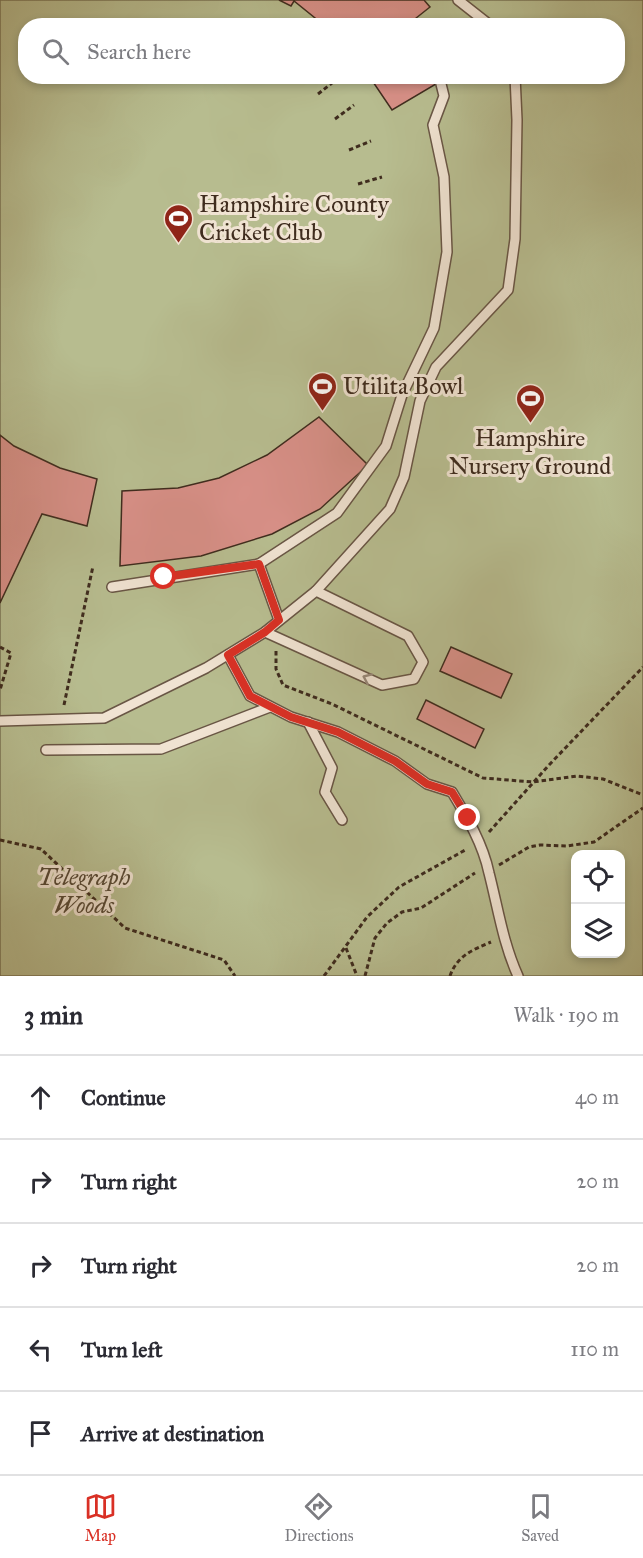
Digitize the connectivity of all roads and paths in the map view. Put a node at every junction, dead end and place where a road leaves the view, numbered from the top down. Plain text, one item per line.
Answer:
1 (458, 0) edge
2 (481, 18) edge
3 (331, 84) edge
4 (441, 84) edge
5 (516, 84) edge
6 (318, 94) dead end
7 (354, 105) dead end
8 (335, 119) dead end
9 (371, 141) dead end
10 (349, 150) dead end
11 (382, 177) dead end
12 (358, 183) dead end
13 (259, 564) junction
14 (93, 566) dead end
15 (112, 587) dead end
16 (316, 591) junction
17 (279, 620) junction
18 (265, 632) junction
19 (276, 637) junction
20 (0, 647) edge
21 (228, 655) junction
22 (643, 667) edge
23 (0, 690) edge
24 (270, 708) junction
25 (61, 720) junction
26 (0, 721) edge
27 (308, 722) junction
28 (46, 750) dead end
29 (533, 782) junction
30 (643, 795) edge
31 (643, 808) edge
32 (342, 820) dead end
33 (0, 840) edge
34 (479, 843) junction
35 (489, 870) junction
36 (504, 936) junction
37 (346, 948) junction
38 (236, 976) edge
39 (324, 976) edge
40 (357, 976) edge
41 (365, 976) edge
42 (450, 976) edge
43 (518, 976) edge

1 - 2 lane
3 - 6 path
4 - 13 lane
5 - 16 lane
7 - 8 path
9 - 10 path
11 - 12 path
13 - 15 lane
13 - 17 lane
14 - 25 path
16 - 17 lane
16 -> 19 lane
17 - 18 lane
18 - 19 lane
18 - 21 lane
19 - 29 path
20 - 23 path
21 - 24 lane
21 - 25 lane
22 - 29 path
24 - 27 lane
24 - 28 lane
25 - 26 lane
27 - 32 lane
27 - 34 lane
29 - 30 path
29 - 34 path
31 - 35 path
33 - 38 path
34 - 35 lane
34 - 37 path
35 - 36 lane
35 - 41 path
36 - 42 path
36 - 43 lane
37 - 39 path
37 - 40 path

